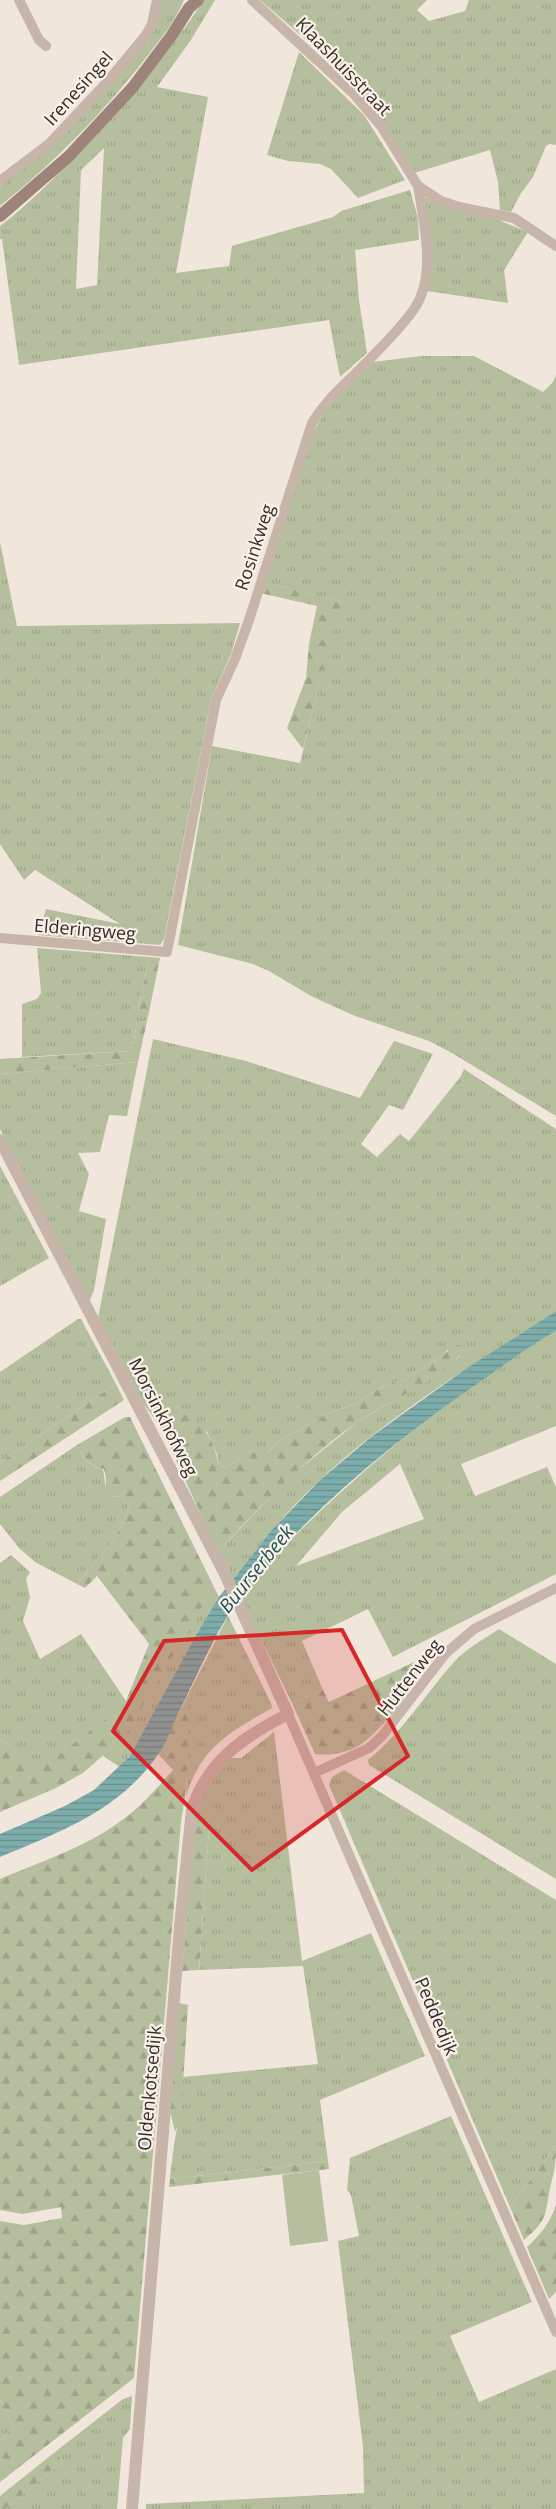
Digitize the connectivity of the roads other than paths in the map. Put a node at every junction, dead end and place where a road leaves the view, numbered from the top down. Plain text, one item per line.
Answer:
1 (19, 0) edge
2 (157, 0) edge
3 (252, 0) edge
4 (193, 3) edge
5 (46, 46) dead end
6 (0, 181) edge
7 (418, 186) junction
8 (0, 216) edge
9 (556, 246) edge
10 (0, 938) edge
11 (167, 952) joint
12 (0, 1140) edge
13 (556, 1588) edge
14 (288, 1714) junction
15 (314, 1773) junction
16 (556, 2332) edge
17 (132, 2509) edge

1 - 5 street
2 - 6 street, Irenesingel
3 - 7 street, Klaashuisstraat
4 - 8 main road
7 - 9 street, Klaashuisstraat
7 - 11 street, Rosinkweg
10 - 11 street, Elderingweg
12 - 14 street, Morsinkhofweg
13 - 15 street, Huttenweg
14 - 15 street, Peddedijk
14 - 17 street, Oldenkotsedijk
15 - 16 street, Peddedijk

